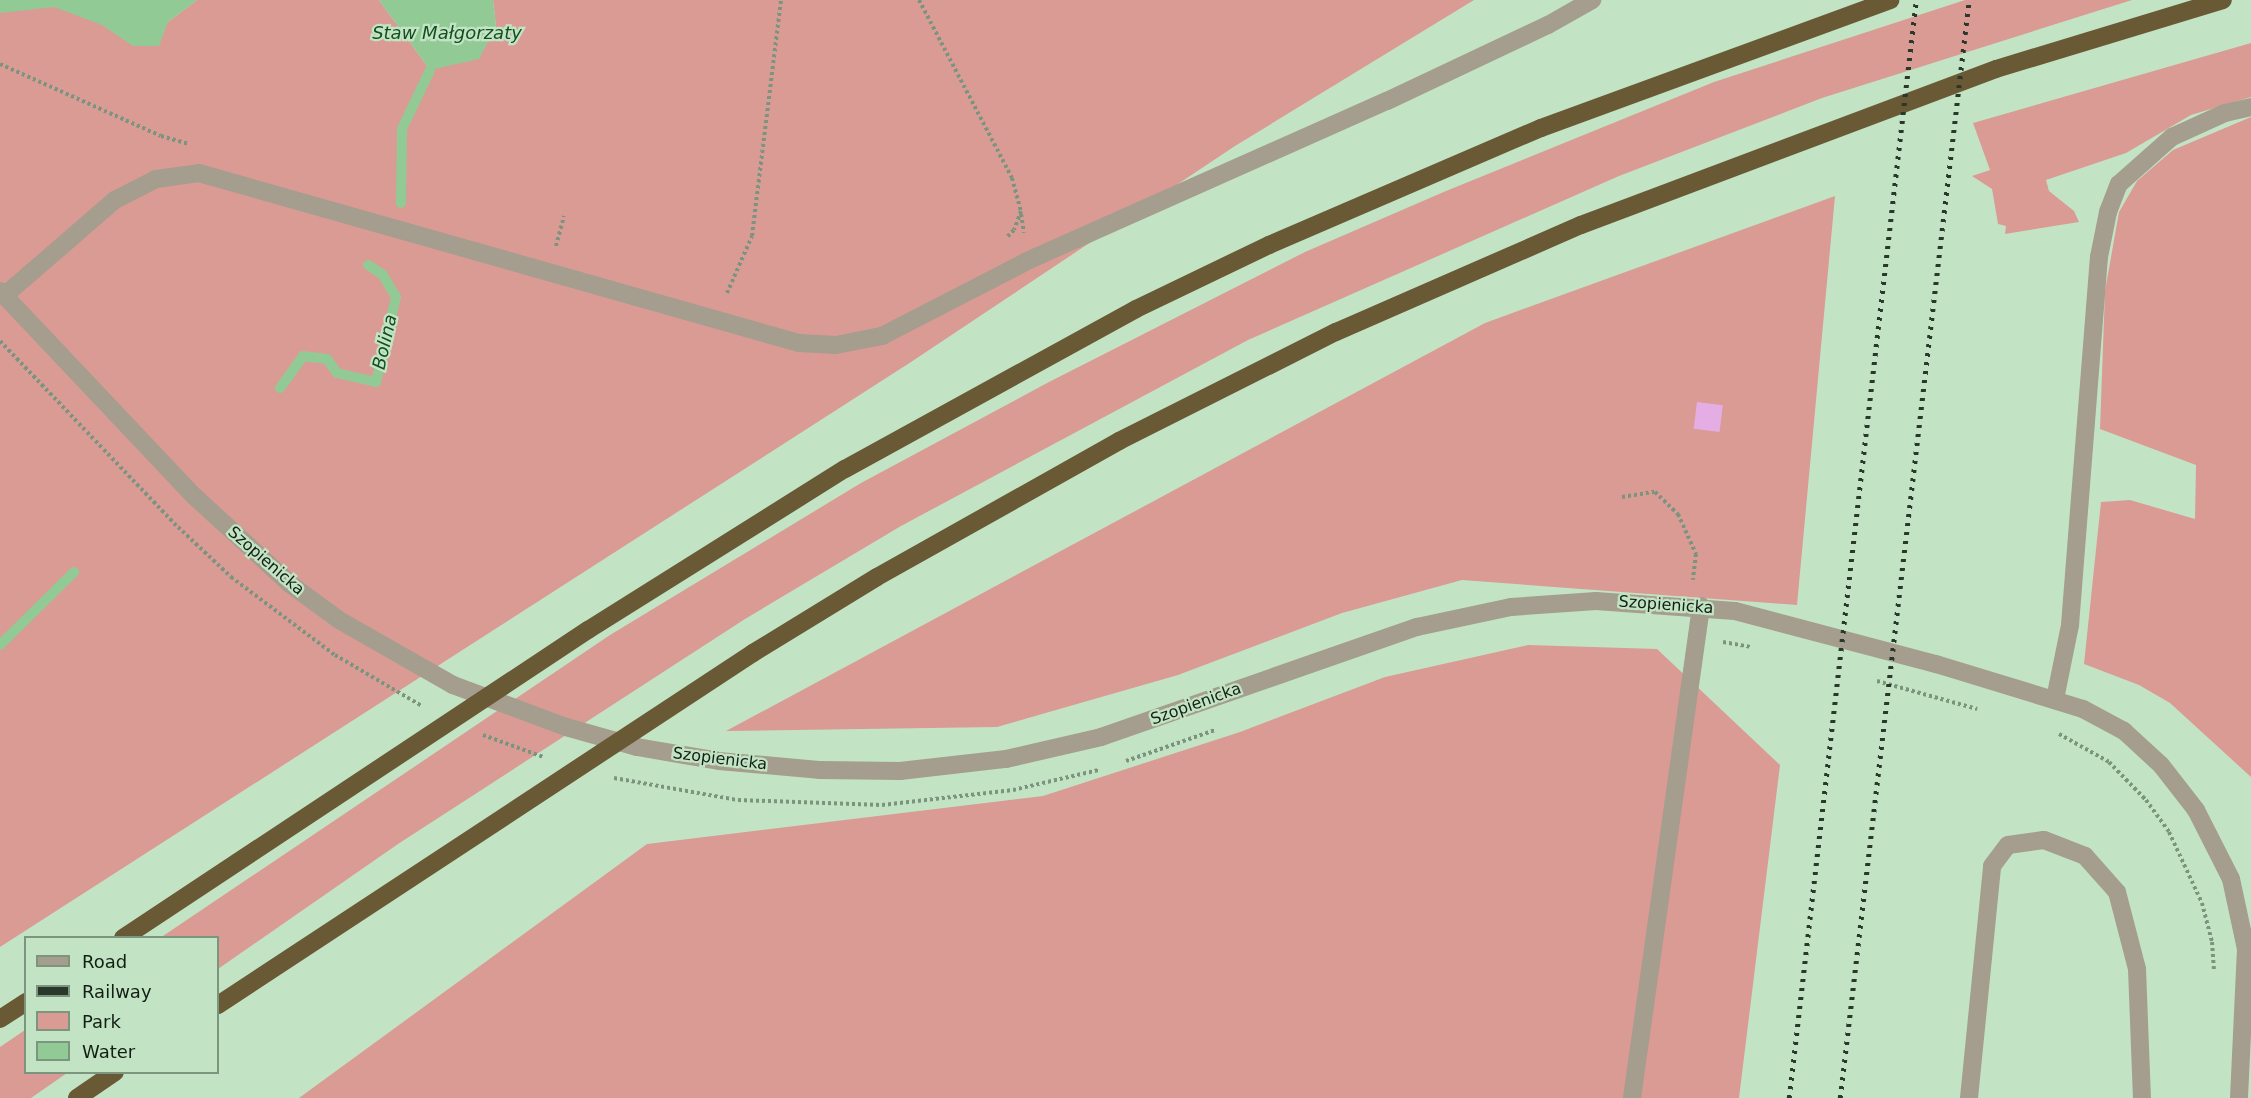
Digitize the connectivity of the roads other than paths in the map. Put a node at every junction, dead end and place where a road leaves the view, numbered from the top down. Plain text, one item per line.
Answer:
1 (1592, 0) edge
2 (1890, 0) edge
3 (2223, 0) edge
4 (2251, 107) edge
5 (2, 293) edge
6 (1696, 605) junction
7 (2055, 699) junction
8 (126, 936) edge
9 (24, 1003) edge
10 (219, 1004) edge
11 (0, 1019) edge
12 (112, 1074) edge
13 (2243, 1096) edge
14 (76, 1098) edge
15 (1632, 1098) edge
16 (1969, 1098) edge
17 (2142, 1098) edge

1 - 5 street
2 - 8 highway
3 - 10 highway
4 - 7 street
5 - 6 street, Szopienicka
6 - 7 street, Szopienicka
6 - 15 street
7 - 13 street, Szopienicka
9 - 11 highway
12 - 14 highway
16 - 17 street

